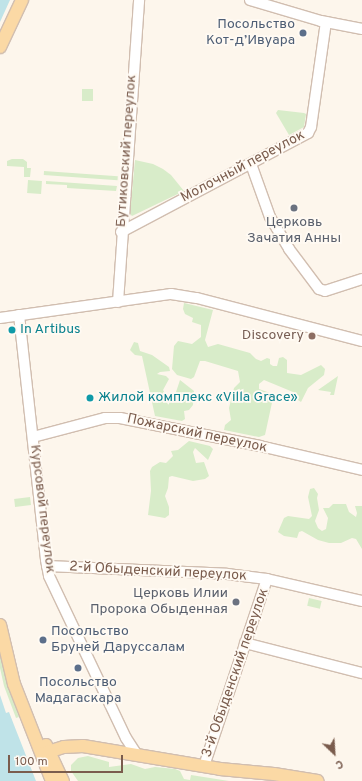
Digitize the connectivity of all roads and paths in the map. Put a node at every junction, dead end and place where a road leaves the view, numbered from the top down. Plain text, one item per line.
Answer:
1 (22, 0) edge
2 (138, 0) edge
3 (250, 0) edge
4 (326, 22) junction
5 (362, 29) edge
6 (0, 47) edge
7 (251, 164) junction
8 (122, 232) junction
9 (362, 280) edge
10 (118, 302) junction
11 (19, 315) junction
12 (0, 318) edge
13 (362, 341) edge
14 (33, 437) junction
15 (362, 470) edge
16 (47, 566) junction
17 (267, 579) junction
18 (362, 601) edge
19 (0, 625) edge
20 (245, 643) junction
21 (362, 673) edge
22 (46, 753) junction
23 (137, 755) junction
24 (204, 766) junction
25 (243, 773) junction
26 (52, 781) edge
27 (63, 781) edge
28 (271, 781) edge
29 (317, 781) edge

1 - 6 main road
2 - 8 street, Бутиковский переулок
3 - 4 street
4 - 5 street
4 - 7 street, Молочный переулок
7 - 8 street, Молочный переулок
7 - 9 street
8 - 10 street, Бутиковский переулок
10 - 11 street
10 - 13 street
11 - 12 street
11 - 14 street, Курсовой переулок
14 - 15 street, Пожарский переулок
14 - 16 street, Курсовой переулок
16 - 17 street, 2-й Обыденский переулок
16 - 23 street, Курсовой переулок
17 - 18 street, 2-й Обыденский переулок
17 - 20 street, 3-й Обыденский переулок
19 - 22 main road
20 - 21 street
20 - 24 street, 3-й Обыденский переулок
22 - 23 main road
22 - 26 main road
22 - 27 main road
23 - 24 main road
24 - 25 main road
25 - 28 main road
25 - 29 main road

